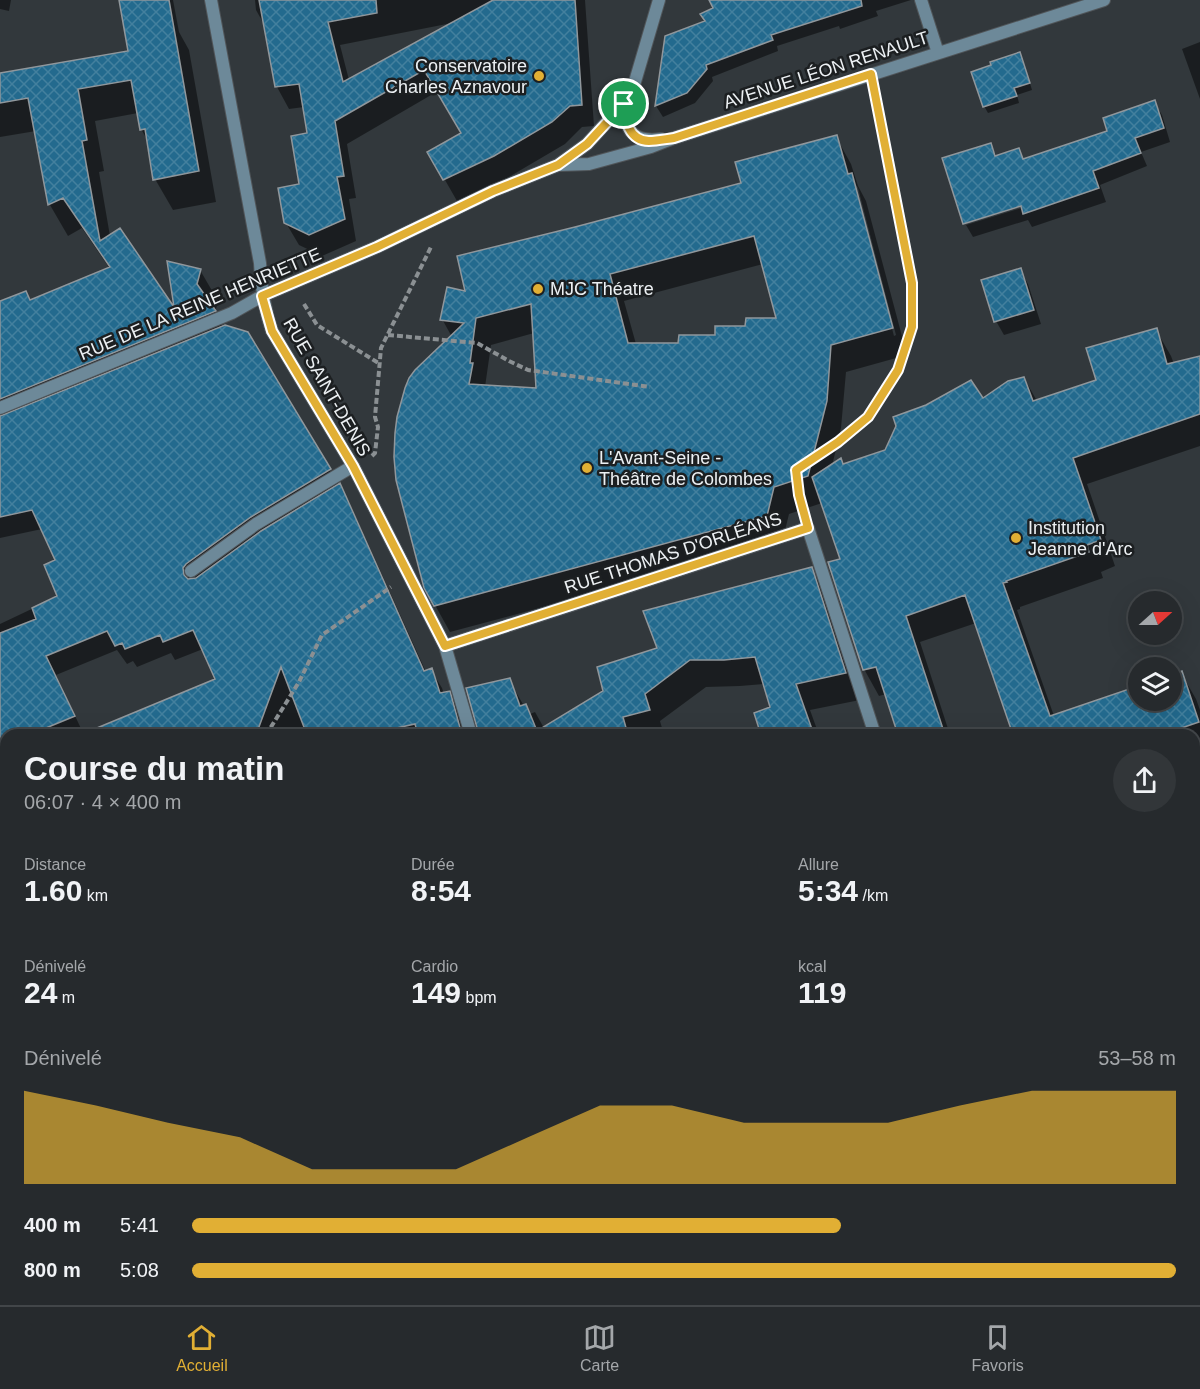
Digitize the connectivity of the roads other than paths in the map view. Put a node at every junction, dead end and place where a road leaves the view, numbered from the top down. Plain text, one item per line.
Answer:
1 (211, 0) edge
2 (659, 0) edge
3 (921, 0) edge
4 (1104, 0) edge
5 (938, 53) junction
6 (624, 104) junction
7 (674, 138) junction
8 (558, 165) junction
9 (262, 296) junction
10 (0, 408) edge
11 (353, 466) junction
12 (191, 572) dead end
13 (445, 646) junction
14 (469, 729) edge
15 (873, 729) edge

1 - 9 street, RUE SAINT-DENIS
2 - 6 street, RUE DE LA REINE HENRIETTE
3 - 5 street
4 - 5 street, AVENUE LÉON RENAULT
5 - 7 street, AVENUE LÉON RENAULT
6 - 7 street
6 - 8 street, RUE DE LA REINE HENRIETTE
7 - 8 street, AVENUE LÉON RENAULT
8 - 9 street, RUE DE LA REINE HENRIETTE
9 - 10 street, RUE DE LA REINE HENRIETTE
9 - 11 street, RUE SAINT-DENIS
11 - 12 street
11 - 13 street, RUE SAINT-DENIS
13 - 14 street, RUE SAINT-DENIS
13 - 15 street, RUE THOMAS D'ORLÉANS

